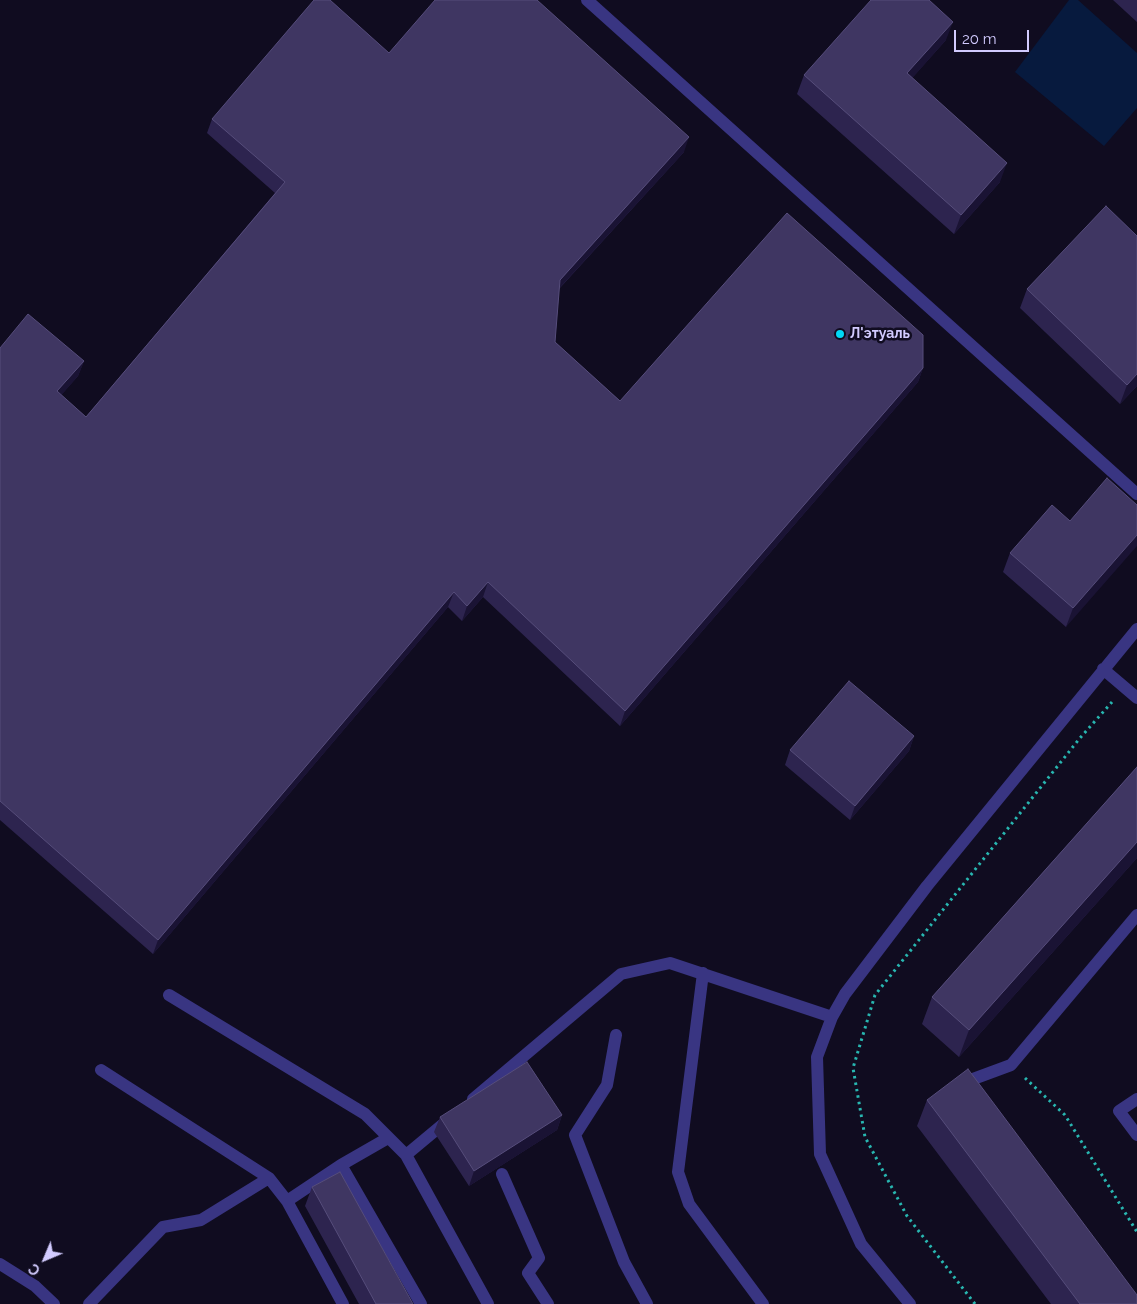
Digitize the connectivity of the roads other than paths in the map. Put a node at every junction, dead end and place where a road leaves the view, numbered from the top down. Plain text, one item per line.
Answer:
1 (587, 0) edge
2 (1137, 494) edge
3 (1137, 629) edge
4 (1102, 669) junction
5 (1137, 698) edge
6 (1137, 915) edge
7 (703, 973) junction
8 (169, 995) dead end
9 (832, 1017) junction
10 (616, 1035) dead end
11 (101, 1070) dead end
12 (965, 1082) edge
13 (1137, 1099) edge
14 (1137, 1135) edge
15 (388, 1138) junction
16 (406, 1155) junction
17 (341, 1165) junction
18 (502, 1174) dead end
19 (269, 1178) junction
20 (287, 1201) junction
21 (0, 1264) edge
22 (54, 1304) edge
23 (89, 1304) edge
24 (343, 1304) edge
25 (421, 1304) edge
26 (488, 1304) edge
27 (548, 1304) edge
28 (647, 1304) edge
29 (763, 1304) edge
30 (910, 1304) edge

1 - 2 street
3 - 4 street
4 - 5 street
4 - 9 street
6 - 12 street
7 - 9 street
7 - 16 street
7 - 29 street
8 - 15 street
9 - 30 street
10 - 28 street
11 - 19 street
13 - 14 street
15 - 16 street
15 - 17 street
16 - 26 street
17 - 20 street
17 - 25 street
18 - 27 street
19 - 20 street
19 - 23 street
20 - 24 street
21 - 22 street

